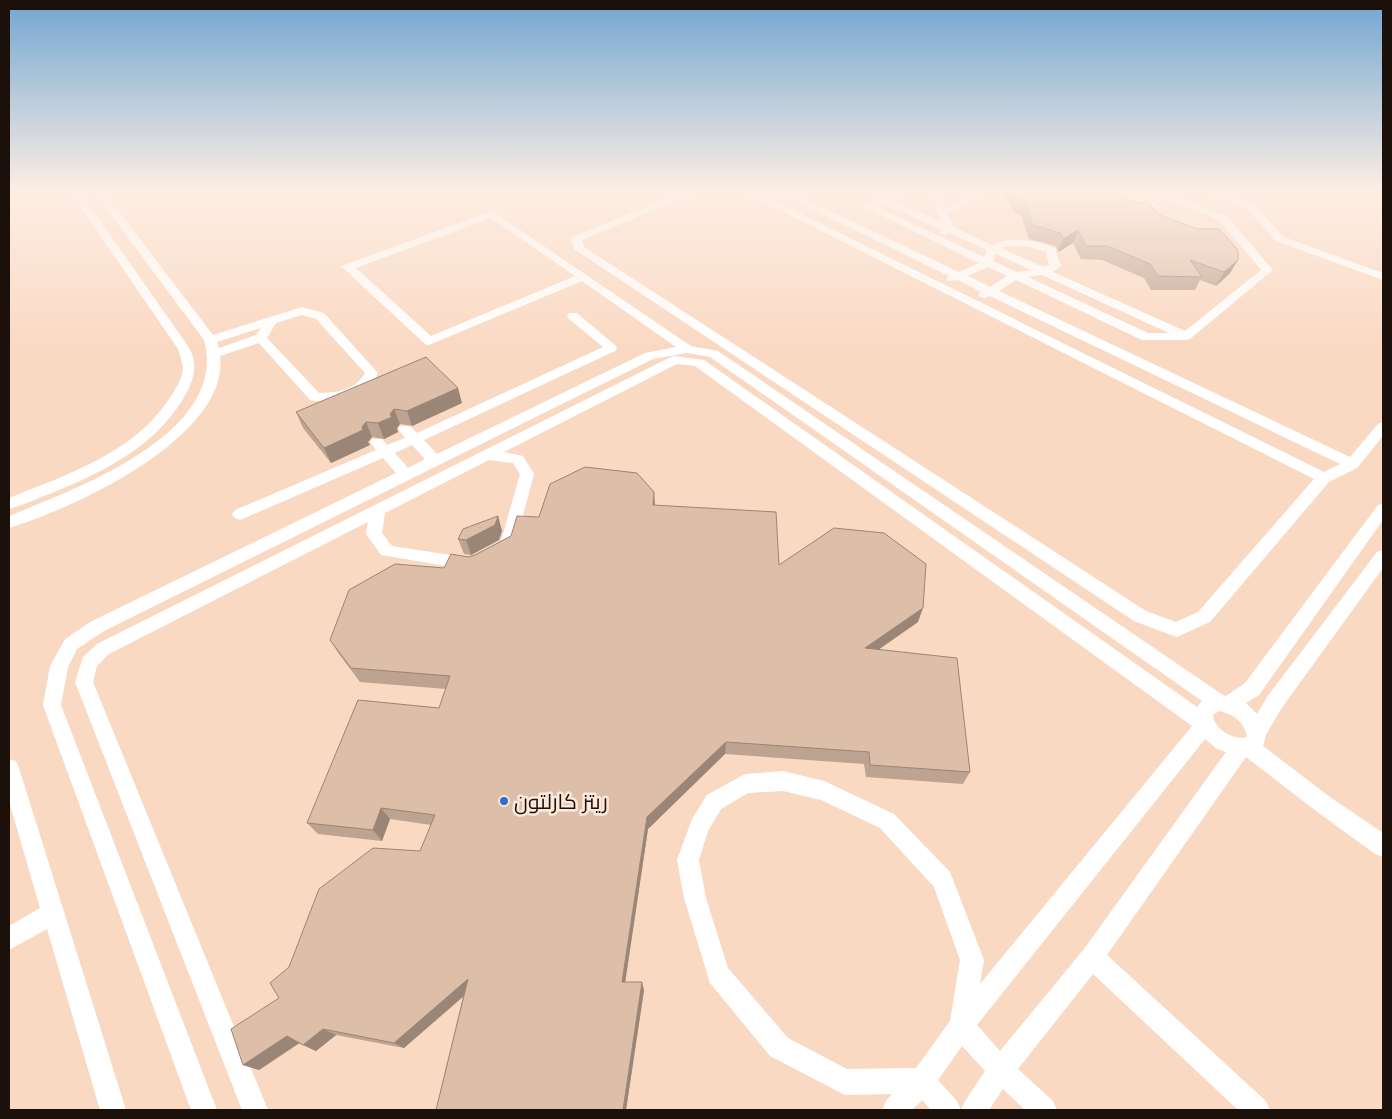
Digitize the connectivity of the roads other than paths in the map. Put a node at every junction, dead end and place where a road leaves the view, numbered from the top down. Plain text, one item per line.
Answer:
1 (109, 241) edge
2 (136, 241) edge
3 (418, 241) edge
4 (532, 241) edge
5 (577, 241) edge
6 (848, 241) edge
7 (885, 241) edge
8 (941, 241) edge
9 (977, 241) edge
10 (1244, 241) edge
11 (1286, 241) edge
12 (992, 248) junction
13 (987, 262) junction
14 (1044, 271) junction
15 (583, 276) junction
16 (958, 276) junction
17 (1015, 276) junction
18 (1383, 277) edge
19 (946, 290) junction
20 (990, 291) junction
21 (966, 300) junction
22 (572, 316) dead end
23 (271, 321) junction
24 (1186, 336) junction
25 (261, 338) junction
26 (210, 340) junction
27 (687, 348) junction
28 (215, 354) junction
29 (366, 384) junction
30 (376, 396) edge
31 (338, 397) junction
32 (348, 408) edge
33 (1383, 427) edge
34 (410, 434) junction
35 (381, 446) junction
36 (488, 455) junction
37 (435, 461) junction
38 (1352, 464) junction
39 (406, 475) junction
40 (1324, 478) junction
41 (9, 504) edge
42 (1383, 509) edge
43 (378, 510) junction
44 (240, 514) dead end
45 (9, 522) edge
46 (1383, 556) edge
47 (1224, 704) junction
48 (1205, 724) junction
49 (1249, 743) junction
50 (9, 768) edge
51 (1383, 846) edge
52 (53, 913) junction
53 (9, 939) edge
54 (1092, 957) junction
55 (960, 1026) junction
56 (1001, 1070) junction
57 (922, 1081) junction
58 (113, 1110) edge
59 (204, 1110) edge
60 (255, 1110) edge
61 (895, 1110) edge
62 (948, 1110) edge
63 (974, 1110) edge
64 (1044, 1110) edge
65 (1257, 1110) edge

1 - 41 street
2 - 26 street
3 - 15 street
4 - 15 street
5 - 40 street
6 - 19 street
7 - 16 street
8 - 13 street
9 - 12 street
10 - 24 street
11 - 18 street
12 - 13 street
12 - 14 street
12 - 14 street
13 - 16 street
13 - 17 street
14 - 17 street
14 - 24 street
15 - 27 street
16 - 19 street
16 - 20 street
17 - 20 street
17 - 24 street
19 - 21 street
20 - 21 street
20 - 38 street
21 - 40 street
22 - 34 street
23 - 25 street
23 - 26 street
23 - 29 street
25 - 28 street
25 - 31 street
26 - 28 street
27 - 37 street
27 - 47 street
28 - 45 street
29 - 30 street
29 - 31 street
31 - 32 street
33 - 38 street
34 - 35 street
34 - 37 street
35 - 39 street
35 - 44 street
36 - 43 street
36 - 43 street
36 - 48 street
37 - 39 street
38 - 40 street
39 - 59 street
42 - 47 street
43 - 60 street
46 - 49 street
47 - 48 street
47 - 49 street
48 - 49 street
48 - 55 street
49 - 51 street
49 - 54 street
50 - 52 street
52 - 53 street
52 - 58 street
54 - 56 street
54 - 65 street
55 - 56 street
55 - 57 street
55 - 57 street
56 - 63 street
56 - 64 street
57 - 61 street
57 - 62 street

